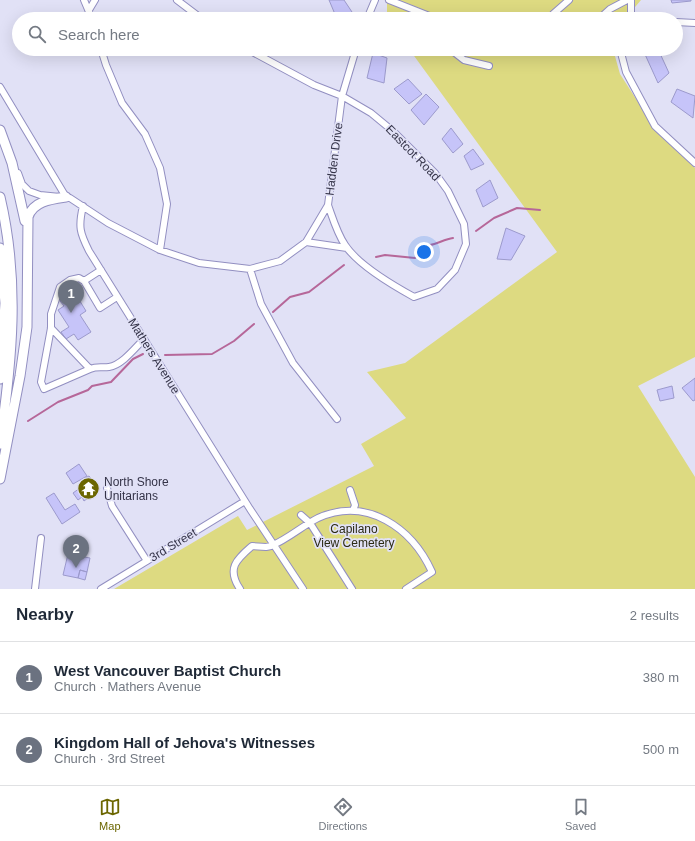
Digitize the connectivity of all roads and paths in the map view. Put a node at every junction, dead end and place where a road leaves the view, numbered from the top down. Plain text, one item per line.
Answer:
1 (84, 0) edge
2 (95, 0) edge
3 (177, 0) edge
4 (375, 0) edge
5 (389, 0) edge
6 (569, 0) edge
7 (627, 0) edge
8 (631, 0) edge
9 (90, 10) joint
10 (193, 12) edge
11 (370, 12) edge
12 (417, 12) edge
13 (555, 12) edge
14 (606, 12) edge
15 (631, 12) edge
16 (683, 22) edge
17 (695, 23) edge
18 (104, 56) edge
19 (260, 56) edge
20 (354, 56) edge
21 (459, 56) edge
22 (622, 56) edge
23 (490, 66) dead end
24 (0, 87) edge
25 (342, 96) junction
26 (0, 130) edge
27 (7, 147) junction
28 (695, 163) edge
29 (0, 197) edge
30 (66, 197) junction
31 (328, 205) junction
32 (84, 206) junction
33 (306, 242) junction
34 (28, 244) junction
35 (0, 248) edge
36 (347, 248) junction
37 (160, 250) junction
38 (250, 269) junction
39 (101, 270) junction
40 (84, 281) junction
41 (117, 297) junction
42 (51, 328) junction
43 (144, 340) junction
44 (90, 369) junction
45 (0, 379) edge
46 (337, 418) dead end
47 (0, 444) edge
48 (0, 479) edge
49 (107, 488) dead end
50 (350, 490) dead end
51 (245, 501) junction
52 (353, 511) junction
53 (301, 514) dead end
54 (310, 523) junction
55 (41, 538) dead end
56 (274, 544) junction
57 (147, 561) junction
58 (237, 588) edge
59 (35, 589) edge
60 (101, 589) edge
61 (303, 589) edge
62 (352, 589) edge
63 (406, 589) edge

1 - 9 street
2 - 9 street
3 - 10 street
4 - 11 street
5 - 12 street
6 - 13 street
7 - 14 street
8 - 15 street
16 - 17 street
18 - 37 street
19 - 25 street, Eastcot Road
20 - 25 street, Hadden Drive
21 - 23 street
22 - 28 street
24 - 30 street
25 - 31 street, Hadden Drive
25 - 36 street, Eastcot Road
26 - 27 highway
27 - 30 street
27 - 34 highway
29 - 47 highway
30 - 32 street, Hadden Drive
30 - 34 highway
31 - 33 street, Hadden Drive
31 - 36 street, Eastcot Road
32 - 37 street, Hadden Drive
32 - 39 street, Mathers Avenue
33 - 36 street
33 - 38 street, Hadden Drive
34 - 48 highway
35 - 45 highway
37 - 38 street, Hadden Drive
38 - 46 street
39 - 40 street
39 - 41 street, Mathers Avenue
40 - 41 street
40 - 42 street
41 - 43 street, Mathers Avenue
42 - 44 street
42 - 44 street
43 - 44 street
43 - 51 street, Mathers Avenue
49 - 57 street
50 - 52 street
51 - 56 street, Mathers Avenue
51 - 57 street, 3rd Street
52 - 54 street
52 - 63 street
53 - 54 street
54 - 56 street
54 - 62 street
55 - 59 street
56 - 58 street
56 - 61 street, Mathers Avenue
57 - 60 street, 3rd Street

